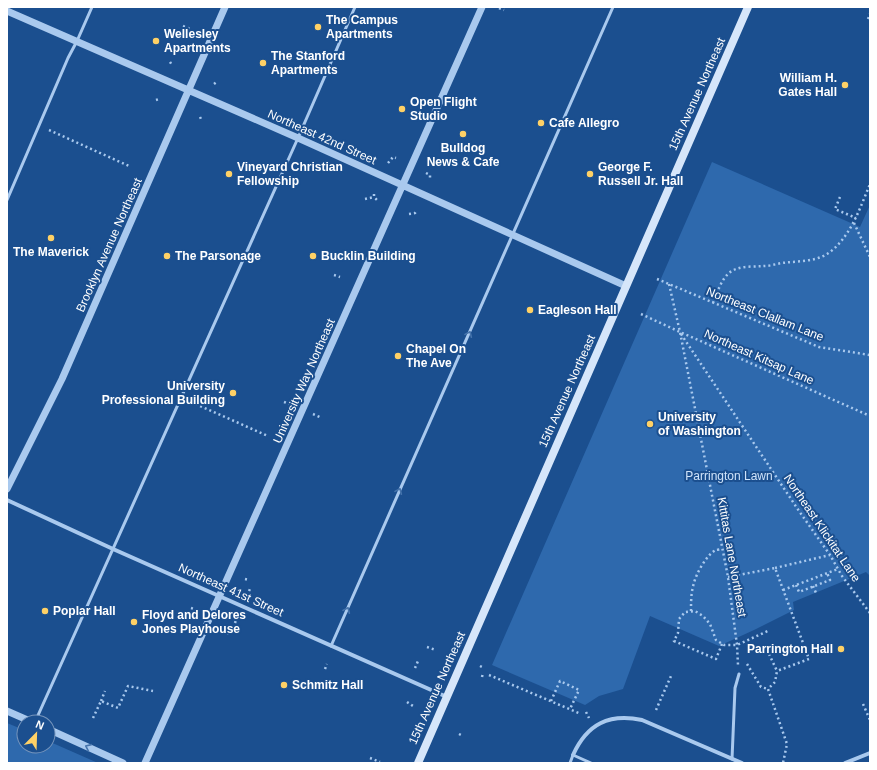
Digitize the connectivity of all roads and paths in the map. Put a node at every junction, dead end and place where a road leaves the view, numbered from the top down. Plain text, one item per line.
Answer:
1 (92, 7) edge
2 (225, 7) edge
3 (355, 7) edge
4 (482, 7) edge
5 (613, 7) edge
6 (748, 7) edge
7 (499, 8) edge
8 (504, 10) dead end
9 (7, 11) edge
10 (870, 14) edge
11 (868, 19) dead end
12 (183, 26) dead end
13 (190, 29) dead end
14 (77, 41) junction
15 (170, 62) dead end
16 (172, 66) dead end
17 (218, 81) dead end
18 (214, 84) dead end
19 (188, 90) junction
20 (200, 117) dead end
21 (202, 121) dead end
22 (39, 126) junction
23 (298, 138) junction
24 (396, 158) dead end
25 (388, 163) dead end
26 (129, 166) dead end
27 (426, 173) dead end
28 (430, 180) dead end
29 (870, 184) edge
30 (403, 185) junction
31 (840, 197) dead end
32 (365, 199) dead end
33 (7, 200) edge
34 (377, 200) dead end
35 (417, 210) dead end
36 (409, 214) dead end
37 (856, 218) junction
38 (854, 222) junction
39 (512, 234) junction
40 (870, 257) edge
41 (334, 275) dead end
42 (340, 278) dead end
43 (657, 279) dead end
44 (669, 284) junction
45 (626, 286) junction
46 (713, 303) junction
47 (641, 314) dead end
48 (680, 332) junction
49 (870, 355) edge
50 (181, 397) junction
51 (284, 402) dead end
52 (292, 405) dead end
53 (312, 414) dead end
54 (870, 416) edge
55 (322, 418) dead end
56 (268, 436) dead end
57 (7, 488) edge
58 (7, 500) edge
59 (113, 549) junction
60 (722, 549) junction
61 (830, 555) junction
62 (775, 568) junction
63 (838, 569) junction
64 (827, 574) junction
65 (728, 577) junction
66 (245, 579) dead end
67 (249, 580) dead end
68 (796, 585) junction
69 (813, 586) junction
70 (251, 587) dead end
71 (783, 590) junction
72 (249, 591) dead end
73 (816, 593) dead end
74 (220, 596) junction
75 (691, 611) junction
76 (870, 613) edge
77 (770, 630) dead end
78 (722, 644) junction
79 (737, 645) junction
80 (331, 646) junction
81 (427, 647) dead end
82 (436, 650) dead end
83 (768, 654) dead end
84 (418, 661) dead end
85 (327, 664) dead end
86 (747, 664) dead end
87 (416, 668) dead end
88 (325, 669) dead end
89 (777, 671) junction
90 (483, 673) dead end
91 (739, 674) joint
92 (489, 675) dead end
93 (671, 676) dead end
94 (482, 677) dead end
95 (768, 689) junction
96 (105, 691) dead end
97 (153, 691) dead end
98 (447, 697) junction
99 (101, 701) junction
100 (551, 701) junction
101 (407, 702) dead end
102 (863, 704) dead end
103 (413, 706) dead end
104 (570, 709) junction
105 (656, 710) dead end
106 (586, 712) dead end
107 (38, 714) edge
108 (581, 714) dead end
109 (93, 718) dead end
110 (588, 718) dead end
111 (870, 720) edge
112 (56, 733) edge
113 (870, 753) edge
114 (574, 755) junction
115 (370, 758) dead end
116 (732, 759) junction
117 (380, 762) edge
118 (123, 763) edge
119 (145, 763) edge
120 (418, 763) edge
121 (570, 763) edge
122 (591, 763) edge
123 (742, 763) edge
124 (783, 763) edge
125 (844, 763) edge

1 - 14 lane
2 - 19 street, Brooklyn Avenue Northeast
3 - 23 lane
4 - 30 street, University Way Northeast
5 - 39 lane
6 - 45 main road, 15th Avenue Northeast
7 - 8 path
9 - 14 street, Northeast 42nd Street
10 - 11 path
12 - 13 path
14 - 19 street, Northeast 42nd Street
14 - 22 lane
15 - 16 path
17 - 18 path
19 - 23 street, Northeast 42nd Street
19 - 57 street, Brooklyn Avenue Northeast
20 - 21 path
22 - 26 path
22 - 33 lane
23 - 30 street, Northeast 42nd Street
23 - 50 lane
24 - 25 path
27 - 28 path
29 - 37 path
30 - 39 street, Northeast 42nd Street
30 - 74 street, University Way Northeast
31 - 37 path
32 - 34 path
35 - 36 path
37 - 38 path
38 - 40 path
38 - 46 path
39 - 45 street, Northeast 42nd Street
80 -> 39 lane
41 - 42 path
43 - 44 path, Northeast Clallam Lane
44 - 46 path, Northeast Clallam Lane
44 - 48 path, Kittitas Lane Northeast
45 - 98 main road, 15th Avenue Northeast
46 - 49 path, Northeast Clallam Lane
47 - 48 path, Northeast Kitsap Lane
48 - 54 path, Northeast Kitsap Lane
48 - 60 path, Kittitas Lane Northeast
48 - 61 path, Northeast Klickitat Lane
50 - 56 path
50 - 59 lane
51 - 52 path
53 - 55 path
58 - 59 street, Northeast 41st Street
59 - 74 street, Northeast 41st Street
59 - 107 lane
60 - 65 path, Kittitas Lane Northeast
60 - 75 path
61 - 62 path
61 - 63 path, Northeast Klickitat Lane
62 - 65 path
62 - 71 path
63 - 64 path
63 - 76 path, Northeast Klickitat Lane
64 - 68 path
64 - 69 path
65 - 79 path, Kittitas Lane Northeast
66 - 67 path
68 - 69 path
68 - 71 path
69 - 73 path
70 - 72 path
71 - 89 path
74 - 80 street, Northeast 41st Street
74 - 119 street, University Way Northeast
75 - 78 path
75 - 78 path
77 - 79 path
78 - 79 path
79 - 91 path, Kittitas Lane Northeast
80 - 98 street, Northeast 41st Street
81 - 82 path
83 - 89 path
84 - 87 path
85 - 88 path
86 - 95 path
89 - 95 path
90 - 94 path
91 - 116 lane
92 - 100 path
93 - 105 path
95 - 124 path
96 - 99 path
97 - 99 path
98 - 120 main road, 15th Avenue Northeast
99 - 109 path
100 - 104 path
100 - 104 path
101 - 103 path
102 - 111 path
104 - 108 path
106 - 110 path
118 -> 112 street
113 - 125 street
114 - 116 street
114 - 121 lane
114 - 122 lane
115 - 117 path
116 - 123 street

